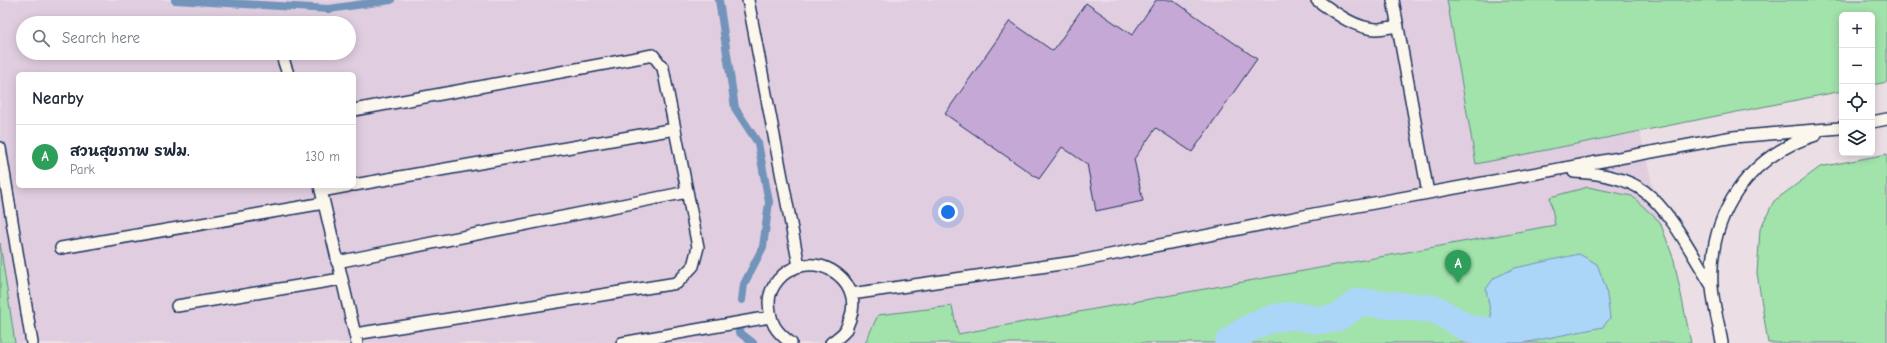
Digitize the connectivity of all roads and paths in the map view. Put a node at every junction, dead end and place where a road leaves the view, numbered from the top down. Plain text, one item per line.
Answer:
1 (748, 0) edge
2 (1317, 0) edge
3 (1393, 0) edge
4 (1398, 26) junction
5 (283, 60) edge
6 (287, 72) edge
7 (356, 110) edge
8 (1887, 119) edge
9 (1875, 121) edge
10 (1839, 128) edge
11 (675, 129) junction
12 (1839, 129) edge
13 (0, 148) edge
14 (1555, 171) junction
15 (356, 185) edge
16 (320, 188) edge
17 (687, 192) junction
18 (1428, 194) junction
19 (324, 203) junction
20 (61, 248) dead end
21 (337, 262) junction
22 (799, 266) junction
23 (341, 279) junction
24 (1712, 286) junction
25 (851, 294) junction
26 (177, 306) dead end
27 (770, 317) junction
28 (356, 338) edge
29 (32, 343) edge
30 (622, 343) edge
31 (791, 343) edge
32 (831, 343) edge
33 (1722, 343) edge

1 - 22 lane
2 - 4 lane
3 - 4 lane
4 - 18 lane
5 - 6 lane
7 - 11 lane
8 - 9 lane
10 - 14 lane
11 - 15 lane
11 - 17 lane
12 - 24 lane
13 - 29 lane
14 - 18 lane
14 - 24 lane
16 - 19 lane
17 - 21 lane
17 - 28 lane
18 - 25 lane
19 - 20 lane
19 - 21 lane
21 - 23 lane
22 - 25 lane
22 - 27 lane
23 - 26 lane
23 - 28 lane
24 - 33 lane
25 - 32 lane
27 - 30 lane
27 - 31 lane

